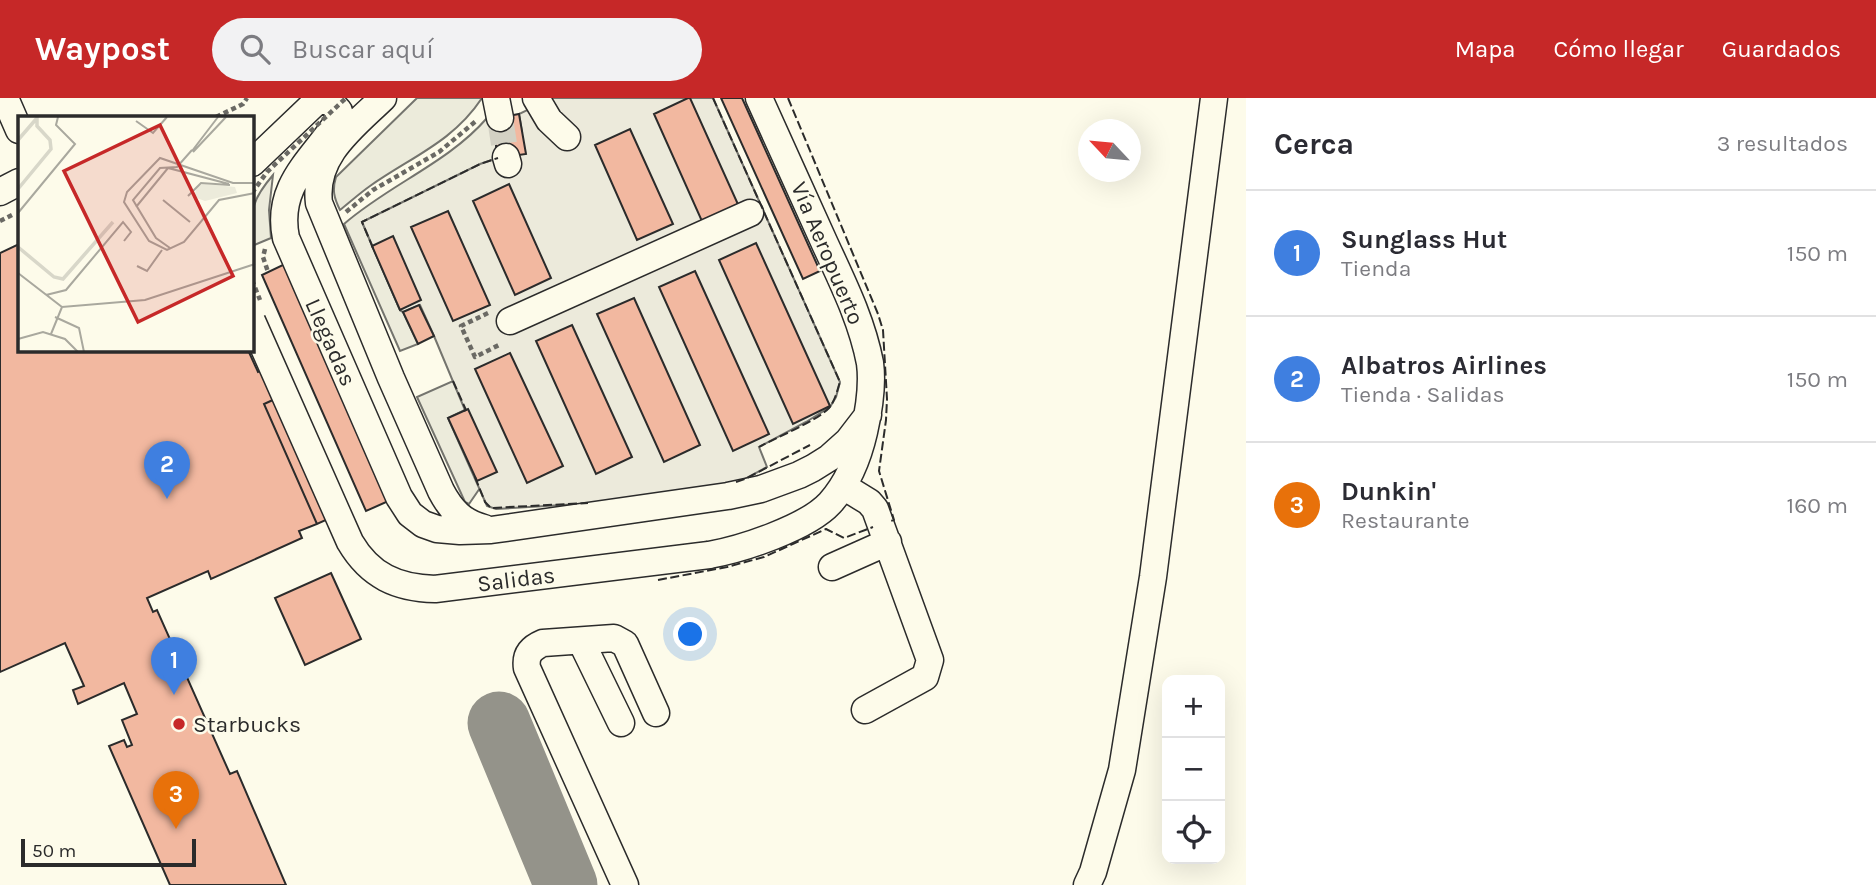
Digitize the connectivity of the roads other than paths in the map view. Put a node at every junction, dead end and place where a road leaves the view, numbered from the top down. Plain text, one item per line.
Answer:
1 (5, 98) edge
2 (320, 98) edge
3 (327, 98) edge
4 (383, 98) edge
5 (536, 98) edge
6 (759, 98) edge
7 (1214, 98) edge
8 (18, 128) edge
9 (567, 137) dead end
10 (254, 161) edge
11 (18, 183) edge
12 (0, 192) edge
13 (750, 213) dead end
14 (257, 313) edge
15 (510, 321) dead end
16 (868, 415) junction
17 (843, 486) junction
18 (491, 530) junction
19 (888, 542) junction
20 (832, 567) dead end
21 (581, 640) junction
22 (865, 710) dead end
23 (656, 713) dead end
24 (621, 723) dead end
25 (625, 885) edge
26 (1087, 885) edge

1 - 8 street
2 - 10 street
3 - 18 street, Llegadas
4 - 18 street, Llegadas
5 - 9 street
6 - 16 street, Vía Aeropuerto
7 - 26 street
11 - 12 street
13 - 15 street
14 - 17 street, Salidas, bridge
16 - 17 street, Salidas
16 - 18 street, Llegadas
17 - 19 street
19 - 20 street
19 - 22 street
21 - 23 street
21 - 24 street
21 - 25 street

